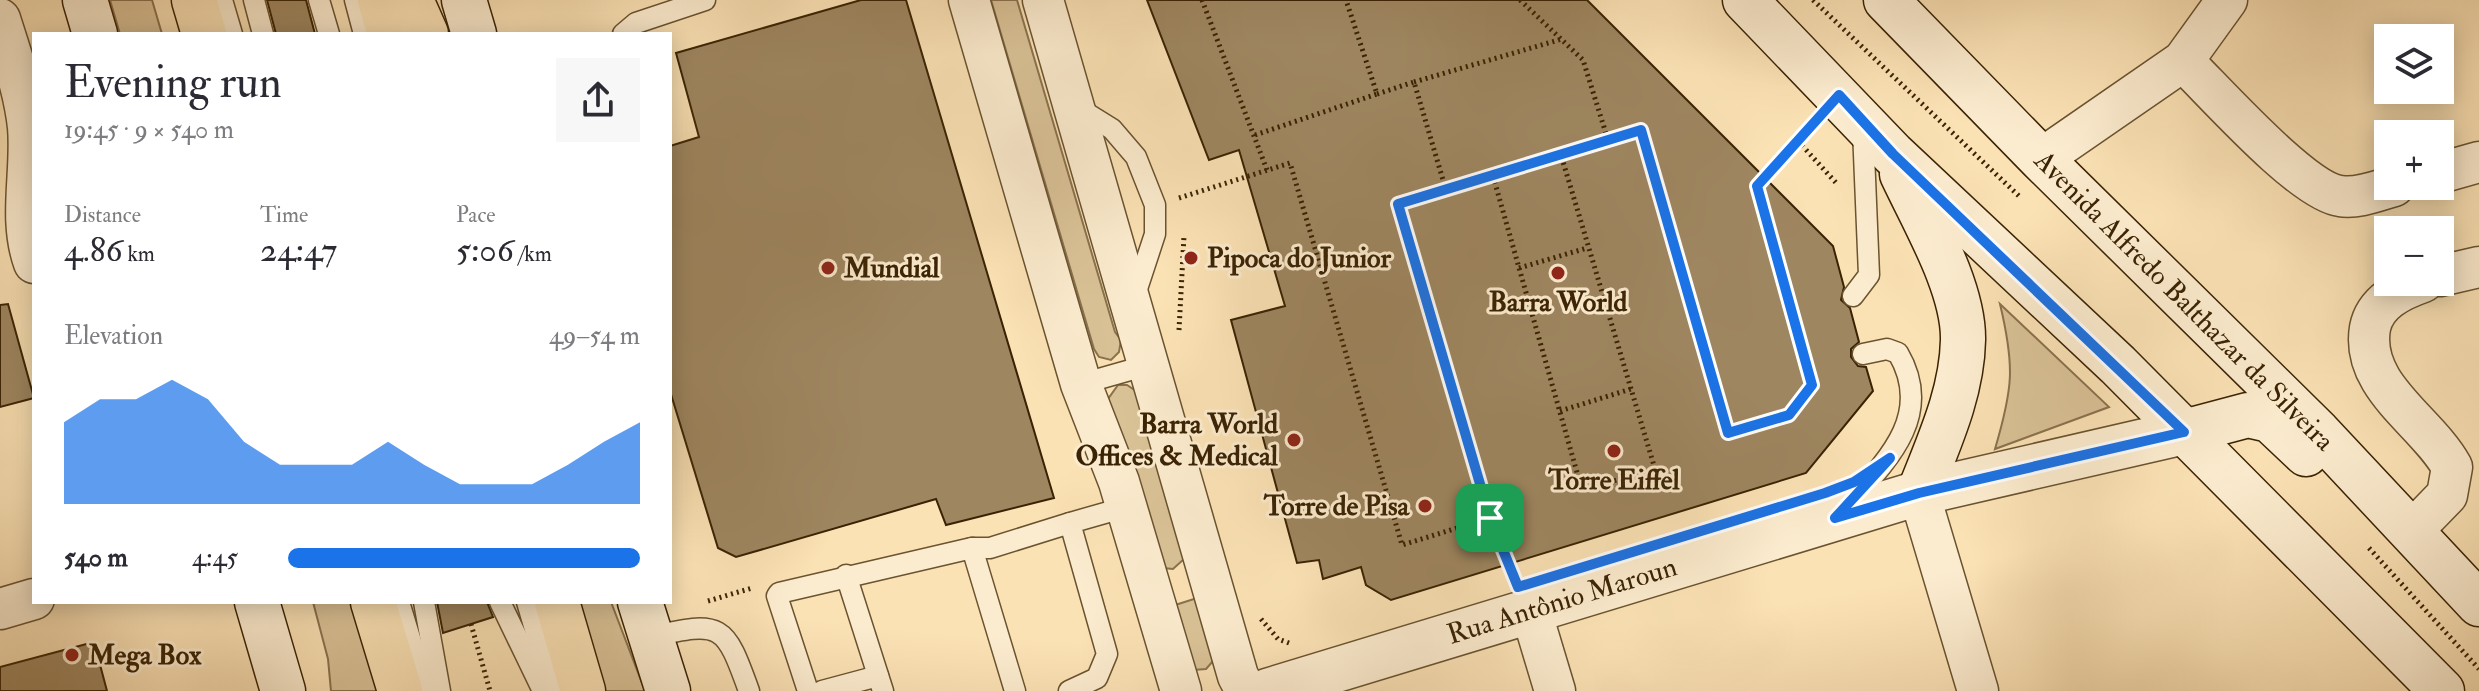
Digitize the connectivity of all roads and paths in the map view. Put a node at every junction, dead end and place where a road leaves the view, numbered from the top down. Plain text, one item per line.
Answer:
1 (85, 0) edge
2 (254, 0) edge
3 (319, 0) edge
4 (355, 0) edge
5 (380, 0) edge
6 (411, 0) edge
7 (464, 0) edge
8 (705, 0) edge
9 (969, 0) edge
10 (1043, 0) edge
11 (1202, 0) edge
12 (1346, 0) edge
13 (1520, 0) edge
14 (1745, 0) edge
15 (1813, 0) edge
16 (1886, 0) edge
17 (2227, 0) edge
18 (0, 19) edge
19 (94, 32) edge
20 (262, 32) edge
21 (328, 32) edge
22 (363, 32) edge
23 (389, 32) edge
24 (425, 32) edge
25 (473, 32) edge
26 (625, 32) edge
27 (1562, 39) junction
28 (2183, 61) junction
29 (1414, 82) junction
30 (1377, 94) junction
31 (1075, 106) junction
32 (1851, 108) junction
33 (1255, 135) junction
34 (1608, 140) junction
35 (1798, 141) junction
36 (1893, 154) junction
37 (1561, 155) junction
38 (2041, 159) junction
39 (2479, 162) edge
40 (2454, 169) edge
41 (1267, 170) junction
42 (1493, 176) junction
43 (2374, 190) edge
44 (1446, 191) junction
45 (1179, 198) junction
46 (1155, 205) junction
47 (2030, 208) dead end
48 (1181, 213) dead end
49 (1867, 217) junction
50 (1184, 228) dead end
51 (1587, 248) junction
52 (24, 254) edge
53 (2479, 267) edge
54 (1519, 268) junction
55 (2454, 273) edge
56 (1853, 296) dead end
57 (2397, 296) edge
58 (1131, 306) junction
59 (1179, 340) dead end
60 (1863, 354) dead end
61 (1148, 365) junction
62 (1081, 384) junction
63 (1631, 389) junction
64 (1560, 411) junction
65 (2184, 432) junction
66 (1919, 493) junction
67 (1126, 507) junction
68 (1490, 518) junction
69 (1835, 518) junction
70 (1070, 523) junction
71 (2411, 532) junction
72 (2363, 542) dead end
73 (972, 548) junction
74 (1205, 568) junction
75 (846, 575) junction
76 (1146, 575) junction
77 (32, 600) edge
78 (258, 604) edge
79 (374, 604) edge
80 (400, 604) edge
81 (424, 604) edge
82 (501, 604) edge
83 (528, 604) edge
84 (558, 604) edge
85 (2479, 604) edge
86 (0, 609) edge
87 (1531, 611) junction
88 (1259, 618) dead end
89 (646, 620) edge
90 (471, 624) dead end
91 (2479, 624) edge
92 (2384, 632) junction
93 (1296, 647) dead end
94 (2479, 669) edge
95 (881, 683) edge
96 (283, 691) edge
97 (400, 691) edge
98 (426, 691) edge
99 (440, 691) edge
100 (490, 691) edge
101 (543, 691) edge
102 (553, 691) edge
103 (583, 691) edge
104 (668, 691) edge
105 (749, 691) edge
106 (808, 691) edge
107 (822, 691) edge
108 (1015, 691) edge
109 (1069, 691) edge
110 (1181, 691) edge
111 (1246, 691) edge
112 (1267, 691) edge
113 (1555, 691) edge
114 (1978, 691) edge
115 (2418, 691) edge
116 (2442, 691) edge

1 - 19 main road
2 - 20 lane
3 - 21 lane
4 - 22 lane
5 - 23 highway
6 - 24 highway
7 - 25 main road
8 - 26 lane
9 - 62 street
10 - 31 street
11 - 33 path
12 - 30 path
13 - 27 path
14 - 32 main road
15 - 47 path
16 - 38 main road, Avenida Alfredo Balthazar da Silveira
17 - 28 street
18 - 52 street
27 - 29 path
27 - 34 path
28 - 38 street
28 - 43 street
29 - 30 path
29 - 44 path
30 - 33 path
31 - 46 lane
31 - 58 street
32 - 35 path
32 - 36 main road
32 - 49 lane
33 - 41 path
34 - 35 path
34 - 37 path
35 - 49 path
36 - 65 main road
36 - 66 main road
37 - 42 path
37 - 51 path
38 - 71 main road, Avenida Alfredo Balthazar da Silveira
39 - 40 street
41 - 45 path
41 - 68 path
42 - 44 path
42 - 54 path
44 - 68 path
45 - 46 path
45 - 48 path
46 - 58 lane
49 - 56 lane
50 - 59 path
51 - 54 path
51 - 63 path
53 - 55 street
54 - 64 path
57 - 71 street
58 - 61 street
60 - 69 lane
61 - 62 lane
61 - 74 street
62 - 67 street
63 - 64 path
63 - 64 path
65 - 66 main road, Rua Antônio Maroun
65 - 91 main road, Rua Antônio Maroun
65 - 92 main road
66 - 69 main road, Rua Antônio Maroun
66 - 114 street
67 - 70 lane
67 - 76 street
68 - 87 path
69 - 87 main road, Rua Antônio Maroun
70 - 73 lane
70 - 109 lane
71 - 85 main road, Avenida Alfredo Balthazar da Silveira
72 - 94 path
73 - 75 lane
73 - 108 lane
74 - 76 street
74 - 111 street
75 - 95 lane
75 - 106 lane
76 - 110 street
77 - 86 street
78 - 96 main road
79 - 97 highway
80 - 98 lane
81 - 99 lane
82 - 101 lane
83 - 102 lane
84 - 103 highway
87 - 112 main road, Rua Antônio Maroun
87 - 113 street
88 - 93 path
89 - 104 main road
89 - 105 lane
90 - 100 path
92 - 115 main road
92 - 116 main road
95 - 107 lane

